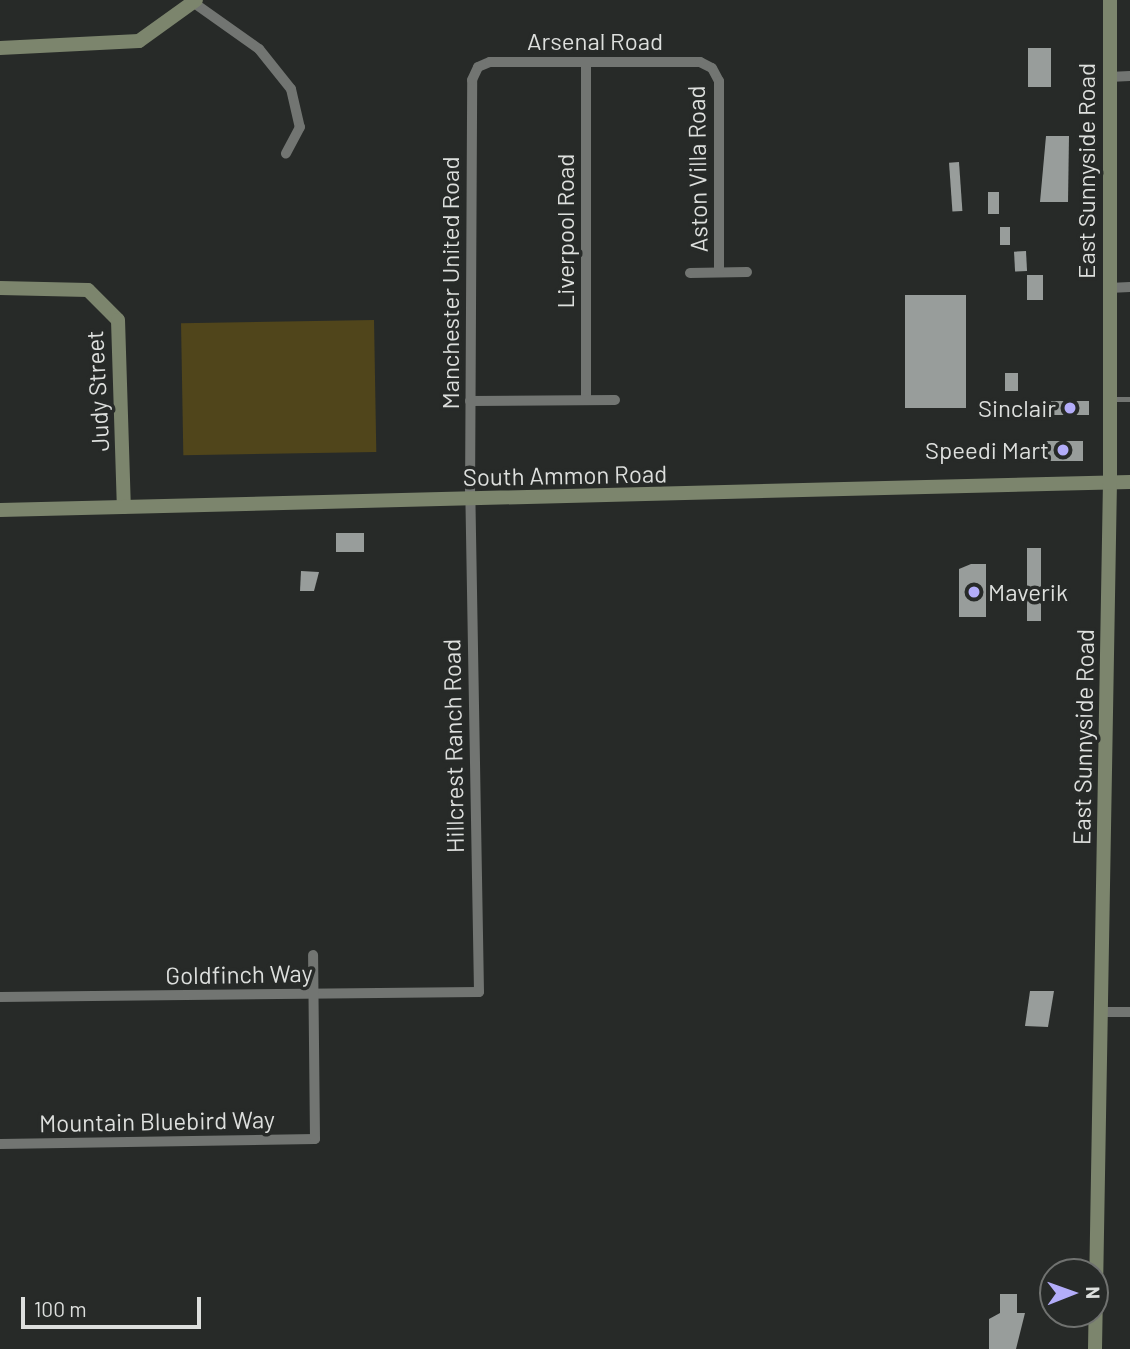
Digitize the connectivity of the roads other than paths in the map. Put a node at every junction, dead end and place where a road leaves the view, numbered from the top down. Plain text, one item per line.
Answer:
1 (1110, 0) edge
2 (195, 2) edge
3 (0, 48) edge
4 (586, 62) junction
5 (478, 67) joint
6 (712, 68) joint
7 (1130, 76) edge
8 (1109, 77) junction
9 (285, 153) dead end
10 (690, 272) dead end
11 (719, 272) junction
12 (747, 272) dead end
13 (1130, 287) edge
14 (0, 288) edge
15 (1109, 288) junction
16 (1110, 399) junction
17 (1130, 399) edge
18 (586, 400) junction
19 (615, 400) dead end
20 (470, 401) junction
21 (1130, 482) edge
22 (1110, 483) junction
23 (470, 500) junction
24 (124, 507) junction
25 (0, 510) edge
26 (313, 955) dead end
27 (479, 992) joint
28 (313, 994) junction
29 (0, 997) edge
30 (1101, 1012) junction
31 (1130, 1012) edge
32 (0, 1144) edge
33 (1096, 1349) edge

1 - 8 street, East Sunnyside Road
2 - 3 street
2 - 9 street
4 - 5 street, Arsenal Road
4 - 6 street, Arsenal Road
4 - 18 street, Liverpool Road
5 - 20 street, Manchester United Road
6 - 11 street, Aston Villa Road
7 - 8 street
8 - 15 street, East Sunnyside Road
10 - 11 street
11 - 12 street
13 - 15 street
14 - 24 street, Judy Street
15 - 16 street, East Sunnyside Road
16 - 17 lane
16 - 22 street, East Sunnyside Road
18 - 19 street
18 - 20 street
20 - 23 street, Manchester United Road
21 - 22 street, South Ammon Road
22 - 23 street, South Ammon Road
22 - 30 street, East Sunnyside Road
23 - 24 street, South Ammon Road
23 - 27 street, Hillcrest Ranch Road
24 - 25 street, South Ammon Road
26 - 28 street
27 - 28 street, Goldfinch Way
28 - 29 street, Goldfinch Way
28 - 32 street, Mountain Bluebird Way
30 - 31 street
30 - 33 street, East Sunnyside Road

